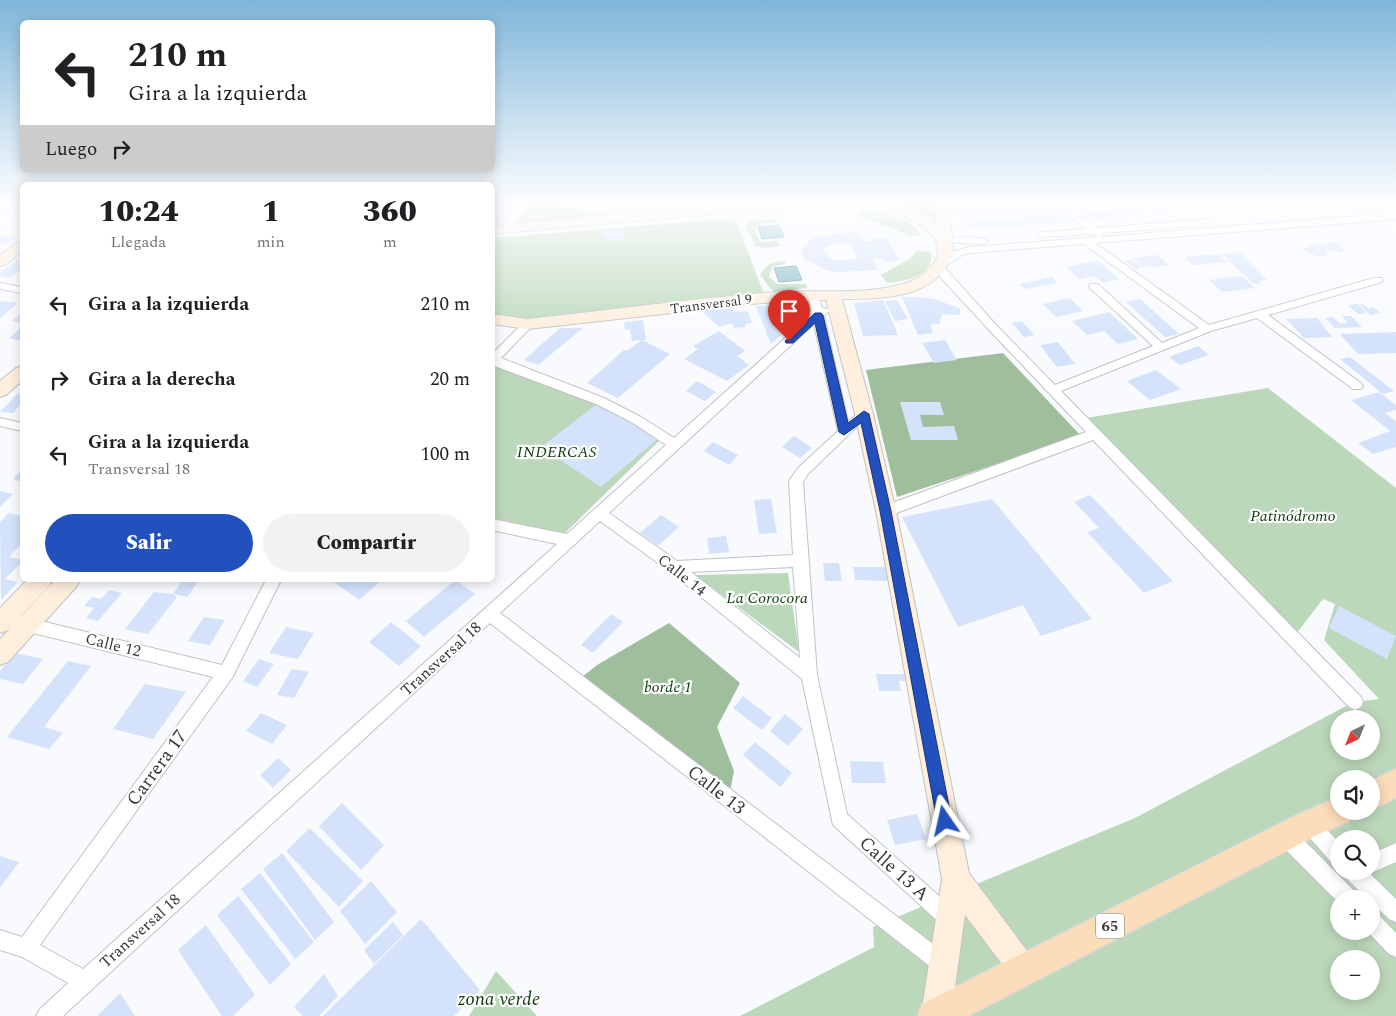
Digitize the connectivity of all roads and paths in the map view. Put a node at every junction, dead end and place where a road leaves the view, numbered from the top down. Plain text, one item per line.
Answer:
1 (19, 248) edge
2 (947, 248) edge
3 (990, 248) edge
4 (1096, 248) edge
5 (0, 262) edge
6 (940, 266) junction
7 (1378, 280) dead end
8 (0, 286) edge
9 (1094, 286) dead end
10 (20, 290) edge
11 (824, 302) junction
12 (1259, 314) junction
13 (495, 319) edge
14 (528, 324) junction
15 (1207, 329) junction
16 (1160, 346) junction
17 (495, 359) edge
18 (495, 360) edge
19 (20, 374) edge
20 (1356, 386) dead end
21 (1053, 390) junction
22 (0, 391) edge
23 (864, 414) junction
24 (0, 422) edge
25 (20, 427) edge
26 (844, 432) junction
27 (1095, 434) junction
28 (675, 445) junction
29 (886, 511) junction
30 (600, 514) junction
31 (495, 525) edge
32 (571, 541) junction
33 (800, 561) junction
34 (674, 567) junction
35 (40, 582) edge
36 (67, 582) edge
37 (273, 582) edge
38 (490, 614) junction
39 (11, 621) edge
40 (0, 655) edge
41 (226, 673) junction
42 (809, 675) junction
43 (1355, 702) dead end
44 (1396, 783) edge
45 (1380, 791) edge
46 (1330, 815) edge
47 (1298, 830) junction
48 (1330, 850) edge
49 (1396, 852) edge
50 (1380, 860) edge
51 (956, 879) junction
52 (1340, 880) edge
53 (1367, 880) edge
54 (1333, 884) junction
55 (1339, 890) edge
56 (1388, 908) edge
57 (950, 919) junction
58 (1380, 930) edge
59 (0, 940) edge
60 (1396, 947) edge
61 (26, 948) junction
62 (943, 964) junction
63 (1024, 970) junction
64 (84, 981) junction
65 (47, 1016) edge
66 (935, 1016) edge

1 - 5 street
2 - 6 street
3 - 6 street, Transversal 9
4 - 15 street
6 - 11 street, Transversal 9
6 - 21 street
7 - 12 street
8 - 10 street
9 - 16 street
11 - 14 street, Transversal 9
11 - 23 street
11 - 26 street
11 - 28 street, Transversal 18
12 - 15 street
12 - 20 street
13 - 14 street, Transversal 9
14 - 17 street
15 - 16 street
16 - 21 street
18 - 28 street
19 - 22 street
21 - 27 street
23 - 26 street
23 - 29 street
24 - 25 street
26 - 33 street
27 - 29 street
27 - 43 street
28 - 30 street, Transversal 18
29 - 51 street
30 - 32 street, Transversal 18
30 - 34 street, Calle 14
31 - 32 street
32 - 38 street, Transversal 18
33 - 34 street
33 - 42 street
34 - 42 street, Calle 14
35 - 39 street
36 - 39 street
37 - 41 street, Carrera 17
38 - 62 street, Calle 13
38 - 64 street, Transversal 18
39 - 40 street
39 - 41 street, Calle 12
41 - 61 street, Carrera 17
42 - 57 street, Calle 13 A
44 - 45 main road
46 - 47 main road, 65
47 - 48 street
47 - 54 street
47 - 63 main road, 65
49 - 50 street
51 - 57 street
51 - 63 street
52 - 54 street
53 - 56 street
54 - 55 street
57 - 62 street
58 - 60 street
59 - 61 street
61 - 64 street
62 - 66 street
63 - 66 main road, 65
64 - 65 street, Transversal 18

